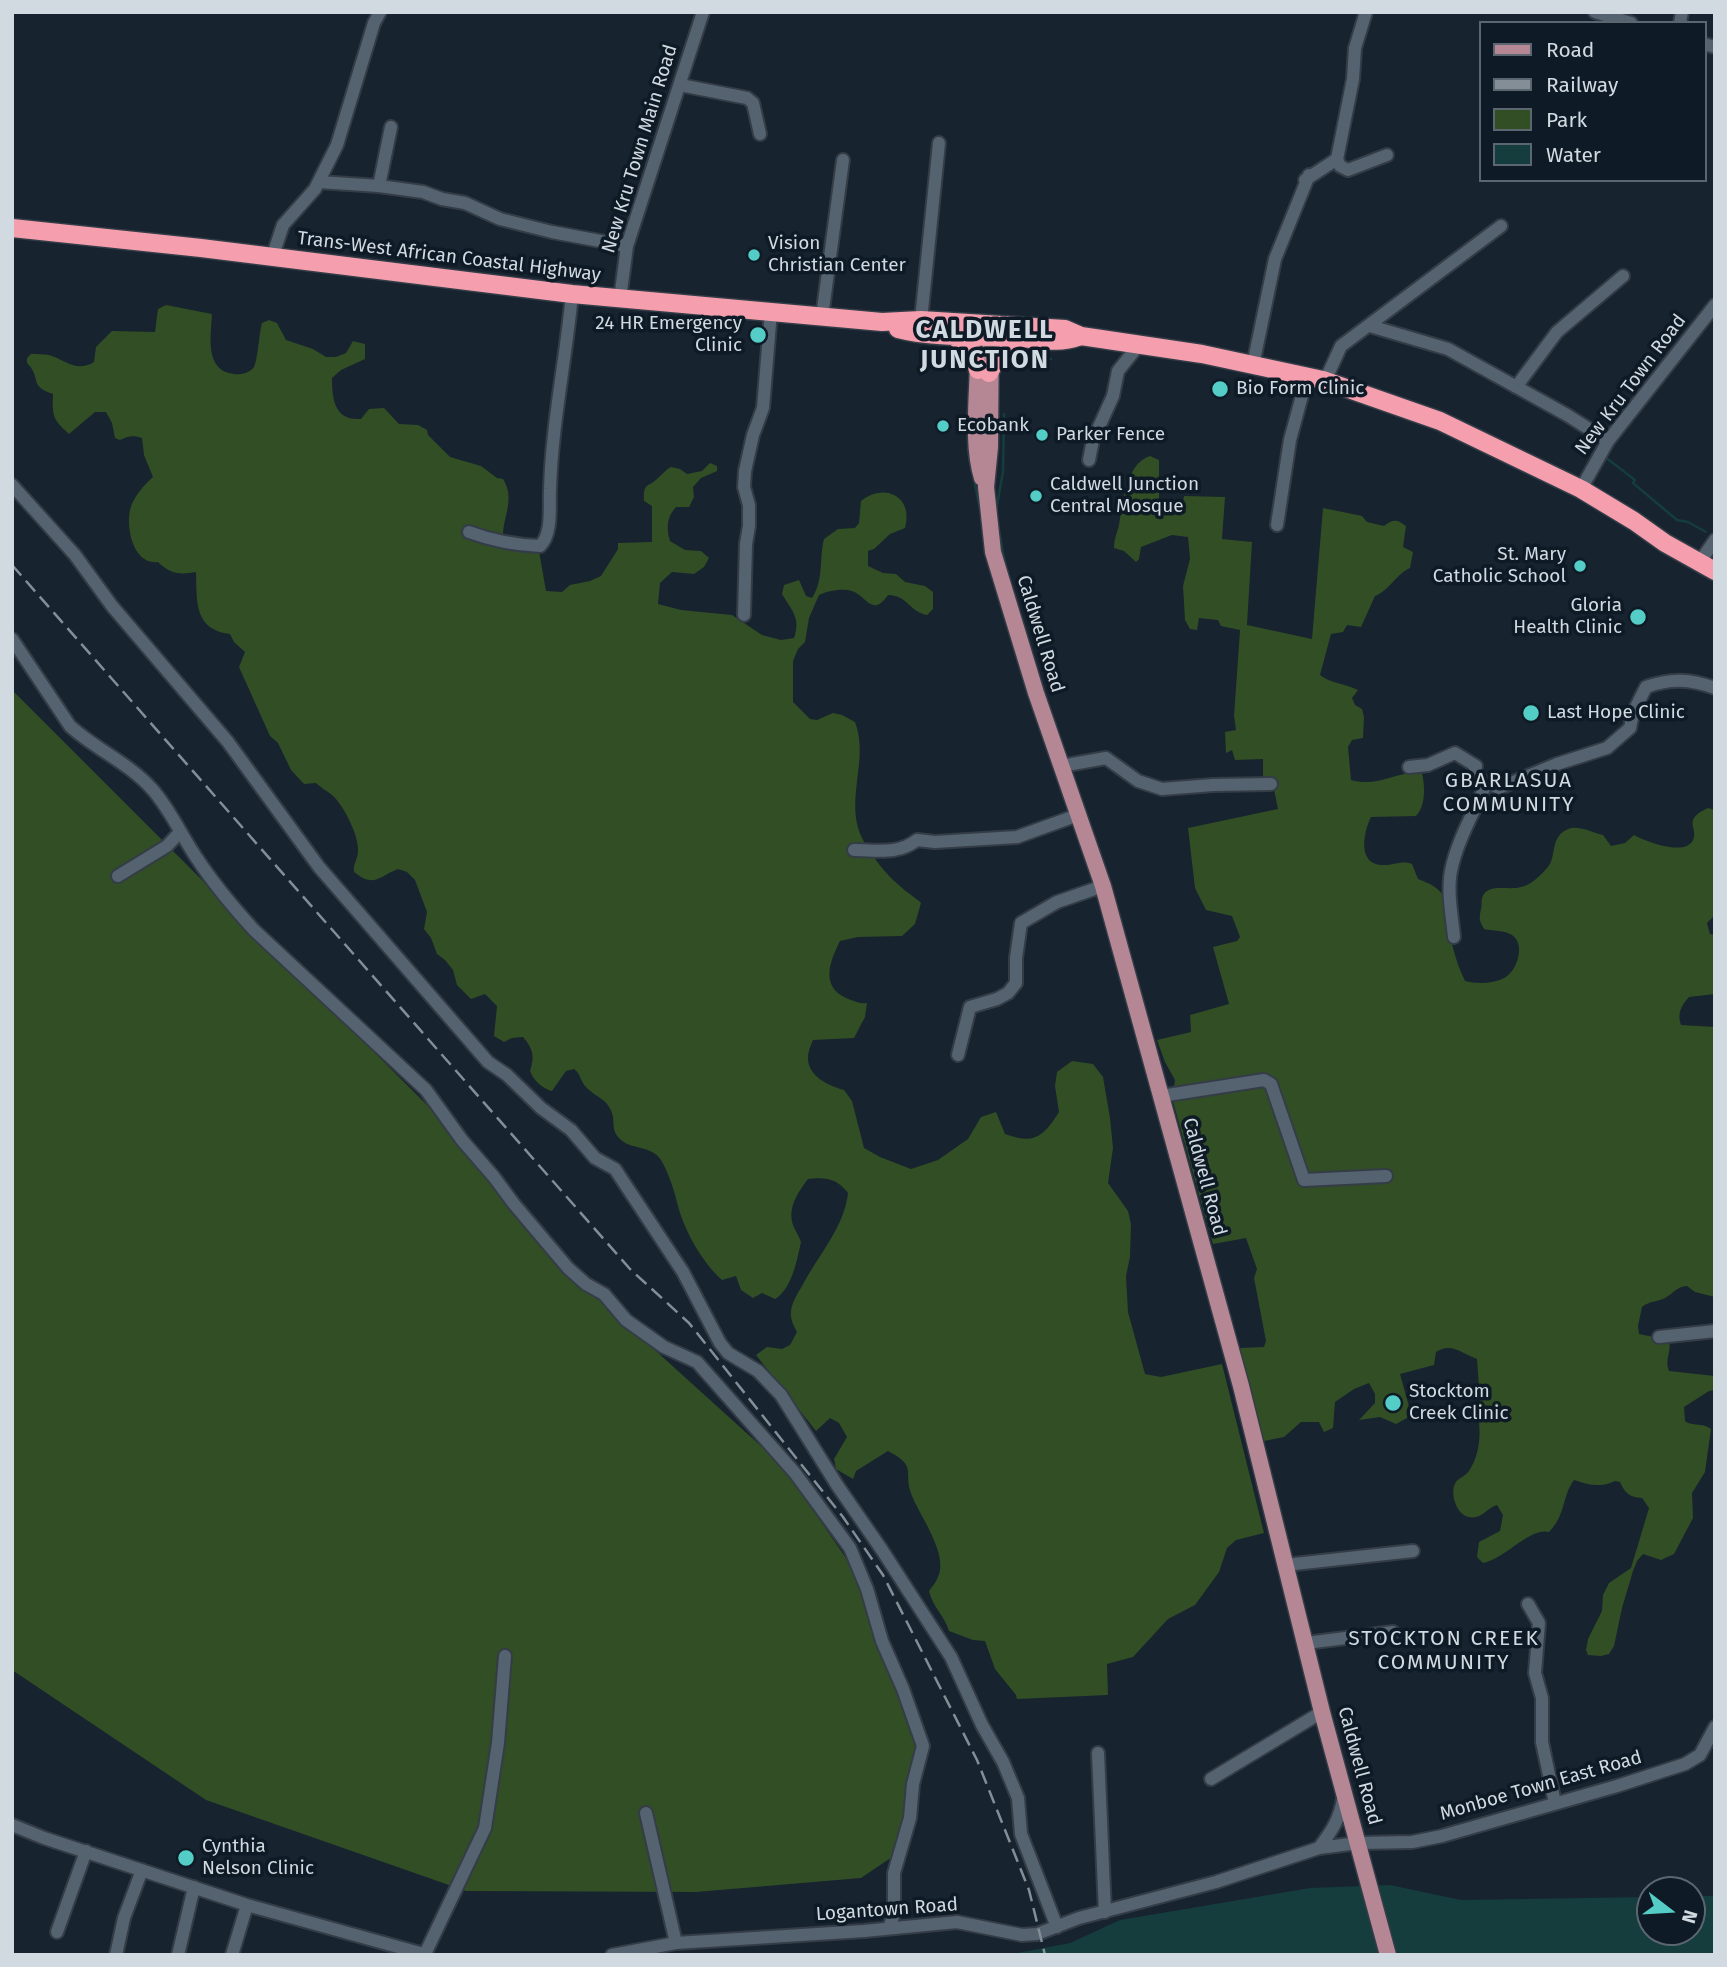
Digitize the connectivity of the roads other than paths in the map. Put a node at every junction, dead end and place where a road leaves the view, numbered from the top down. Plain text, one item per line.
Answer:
1 (380, 12) edge
2 (703, 12) edge
3 (1366, 12) edge
4 (1595, 12) edge
5 (1624, 21) edge
6 (680, 85) junction
7 (391, 127) dead end
8 (760, 134) dead end
9 (939, 143) dead end
10 (1387, 155) dead end
11 (1337, 159) junction
12 (843, 160) dead end
13 (1309, 175) junction
14 (319, 182) junction
15 (379, 186) junction
16 (1292, 194) dead end
17 (1502, 226) dead end
18 (12, 228) edge
19 (626, 246) junction
20 (272, 258) junction
21 (1623, 276) dead end
22 (572, 294) junction
23 (621, 299) junction
24 (1715, 305) edge
25 (771, 311) junction
26 (822, 317) junction
27 (921, 320) junction
28 (882, 322) junction
29 (1370, 326) junction
30 (984, 331) junction
31 (1081, 336) junction
32 (955, 337) junction
33 (1017, 337) junction
34 (1135, 343) junction
35 (1253, 365) junction
36 (984, 372) junction
37 (1307, 377) junction
38 (1325, 381) junction
39 (1516, 387) junction
40 (1608, 441) junction
41 (1089, 460) dead end
42 (12, 485) edge
43 (1581, 489) junction
44 (1277, 525) dead end
45 (469, 532) dead end
46 (1715, 540) edge
47 (1707, 567) edge
48 (744, 615) dead end
49 (12, 639) edge
50 (1715, 688) edge
51 (1061, 766) junction
52 (1409, 767) dead end
53 (1271, 784) dead end
54 (1486, 784) junction
55 (1078, 815) junction
56 (180, 832) junction
57 (853, 850) dead end
58 (118, 876) dead end
59 (1103, 887) junction
60 (1454, 937) dead end
61 (958, 1055) dead end
62 (1161, 1096) junction
63 (1386, 1176) dead end
64 (1715, 1331) edge
65 (1659, 1337) dead end
66 (1413, 1550) dead end
67 (1285, 1565) junction
68 (1528, 1604) dead end
69 (1392, 1632) dead end
70 (1306, 1643) junction
71 (505, 1656) dead end
72 (1322, 1712) junction
73 (1715, 1727) edge
74 (1715, 1751) edge
75 (1098, 1753) dead end
76 (1700, 1755) junction
77 (1211, 1779) dead end
78 (1345, 1791) junction
79 (1555, 1803) junction
80 (646, 1813) dead end
81 (14, 1831) edge
82 (1358, 1843) junction
83 (1319, 1848) junction
84 (86, 1852) junction
85 (142, 1870) junction
86 (194, 1887) junction
87 (247, 1905) junction
88 (1105, 1912) junction
89 (1057, 1927) junction
90 (889, 1928) junction
91 (57, 1932) dead end
92 (676, 1943) junction
93 (396, 1950) edge
94 (116, 1955) edge
95 (178, 1955) edge
96 (232, 1955) edge
97 (426, 1955) edge
98 (612, 1955) edge
99 (1388, 1955) edge

1 - 14 street
2 - 6 street, New Kru Town Main Road
3 - 11 street
4 - 5 street
6 - 8 street
6 - 19 street, New Kru Town Main Road
7 - 15 street
9 - 27 street
10 - 11 street
11 - 13 street
12 - 26 street
13 - 16 street
13 - 35 street
14 - 15 street
14 - 20 street
15 - 19 street
17 - 29 street
18 - 20 highway, Trans-West African Coastal Highway
19 - 23 street, New Kru Town Main Road
20 - 22 highway, Trans-West African Coastal Highway
21 - 39 street
22 - 23 highway, Trans-West African Coastal Highway
22 - 45 street
23 - 25 highway, Trans-West African Coastal Highway
24 - 40 street, New Kru Town Road
25 - 26 highway, Trans-West African Coastal Highway
25 - 48 street
26 - 28 highway, Trans-West African Coastal Highway
27 - 28 highway, Trans-West African Coastal Highway
27 - 30 highway, Trans-West African Coastal Highway
28 - 32 highway, Trans-West African Coastal Highway
29 - 38 street
29 - 39 street
30 - 31 highway, Trans-West African Coastal Highway
30 - 32 highway, Trans-West African Coastal Highway
30 - 33 highway, Trans-West African Coastal Highway
30 - 36 main road, Caldwell Road
31 - 33 highway, Trans-West African Coastal Highway
31 - 34 highway, Trans-West African Coastal Highway
32 - 36 highway
33 - 36 highway
34 - 35 highway, Trans-West African Coastal Highway
34 - 41 street
35 - 37 highway, Trans-West African Coastal Highway
36 - 51 main road, Caldwell Road
37 - 38 highway, Trans-West African Coastal Highway
37 - 44 street
38 - 43 highway, Trans-West African Coastal Highway
39 - 40 street
40 - 43 street, New Kru Town Road
42 - 89 street
43 - 47 highway, Trans-West African Coastal Highway
46 - 47 street
49 - 56 street
50 - 54 street
51 - 53 street
51 - 55 main road, Caldwell Road
52 - 54 street
54 - 60 street
55 - 57 street
55 - 59 main road, Caldwell Road
56 - 58 street
56 - 90 street
59 - 61 street
59 - 62 main road, Caldwell Road
62 - 63 street
62 - 67 main road, Caldwell Road
64 - 65 street
66 - 67 street
67 - 70 main road, Caldwell Road
68 - 79 street
69 - 70 street
70 - 72 main road, Caldwell Road
71 - 97 street
72 - 77 street
72 - 78 main road, Caldwell Road
73 - 76 street
74 - 76 street, Monboe Town East Road
75 - 88 street
76 - 79 street, Monboe Town East Road
78 - 82 main road, Caldwell Road
78 - 83 street
79 - 82 street, Monboe Town East Road
80 - 92 street
81 - 84 street
82 - 83 street, Logantown Road
82 - 99 main road, Caldwell Road
83 - 88 street, Logantown Road
84 - 85 street
84 - 91 street
85 - 86 street
85 - 94 street
86 - 87 street
86 - 95 street
87 - 93 street
87 - 96 street
88 - 89 street, Logantown Road
89 - 90 street, Logantown Road
90 - 92 street, Logantown Road
92 - 98 street, Logantown Road
93 - 97 street

